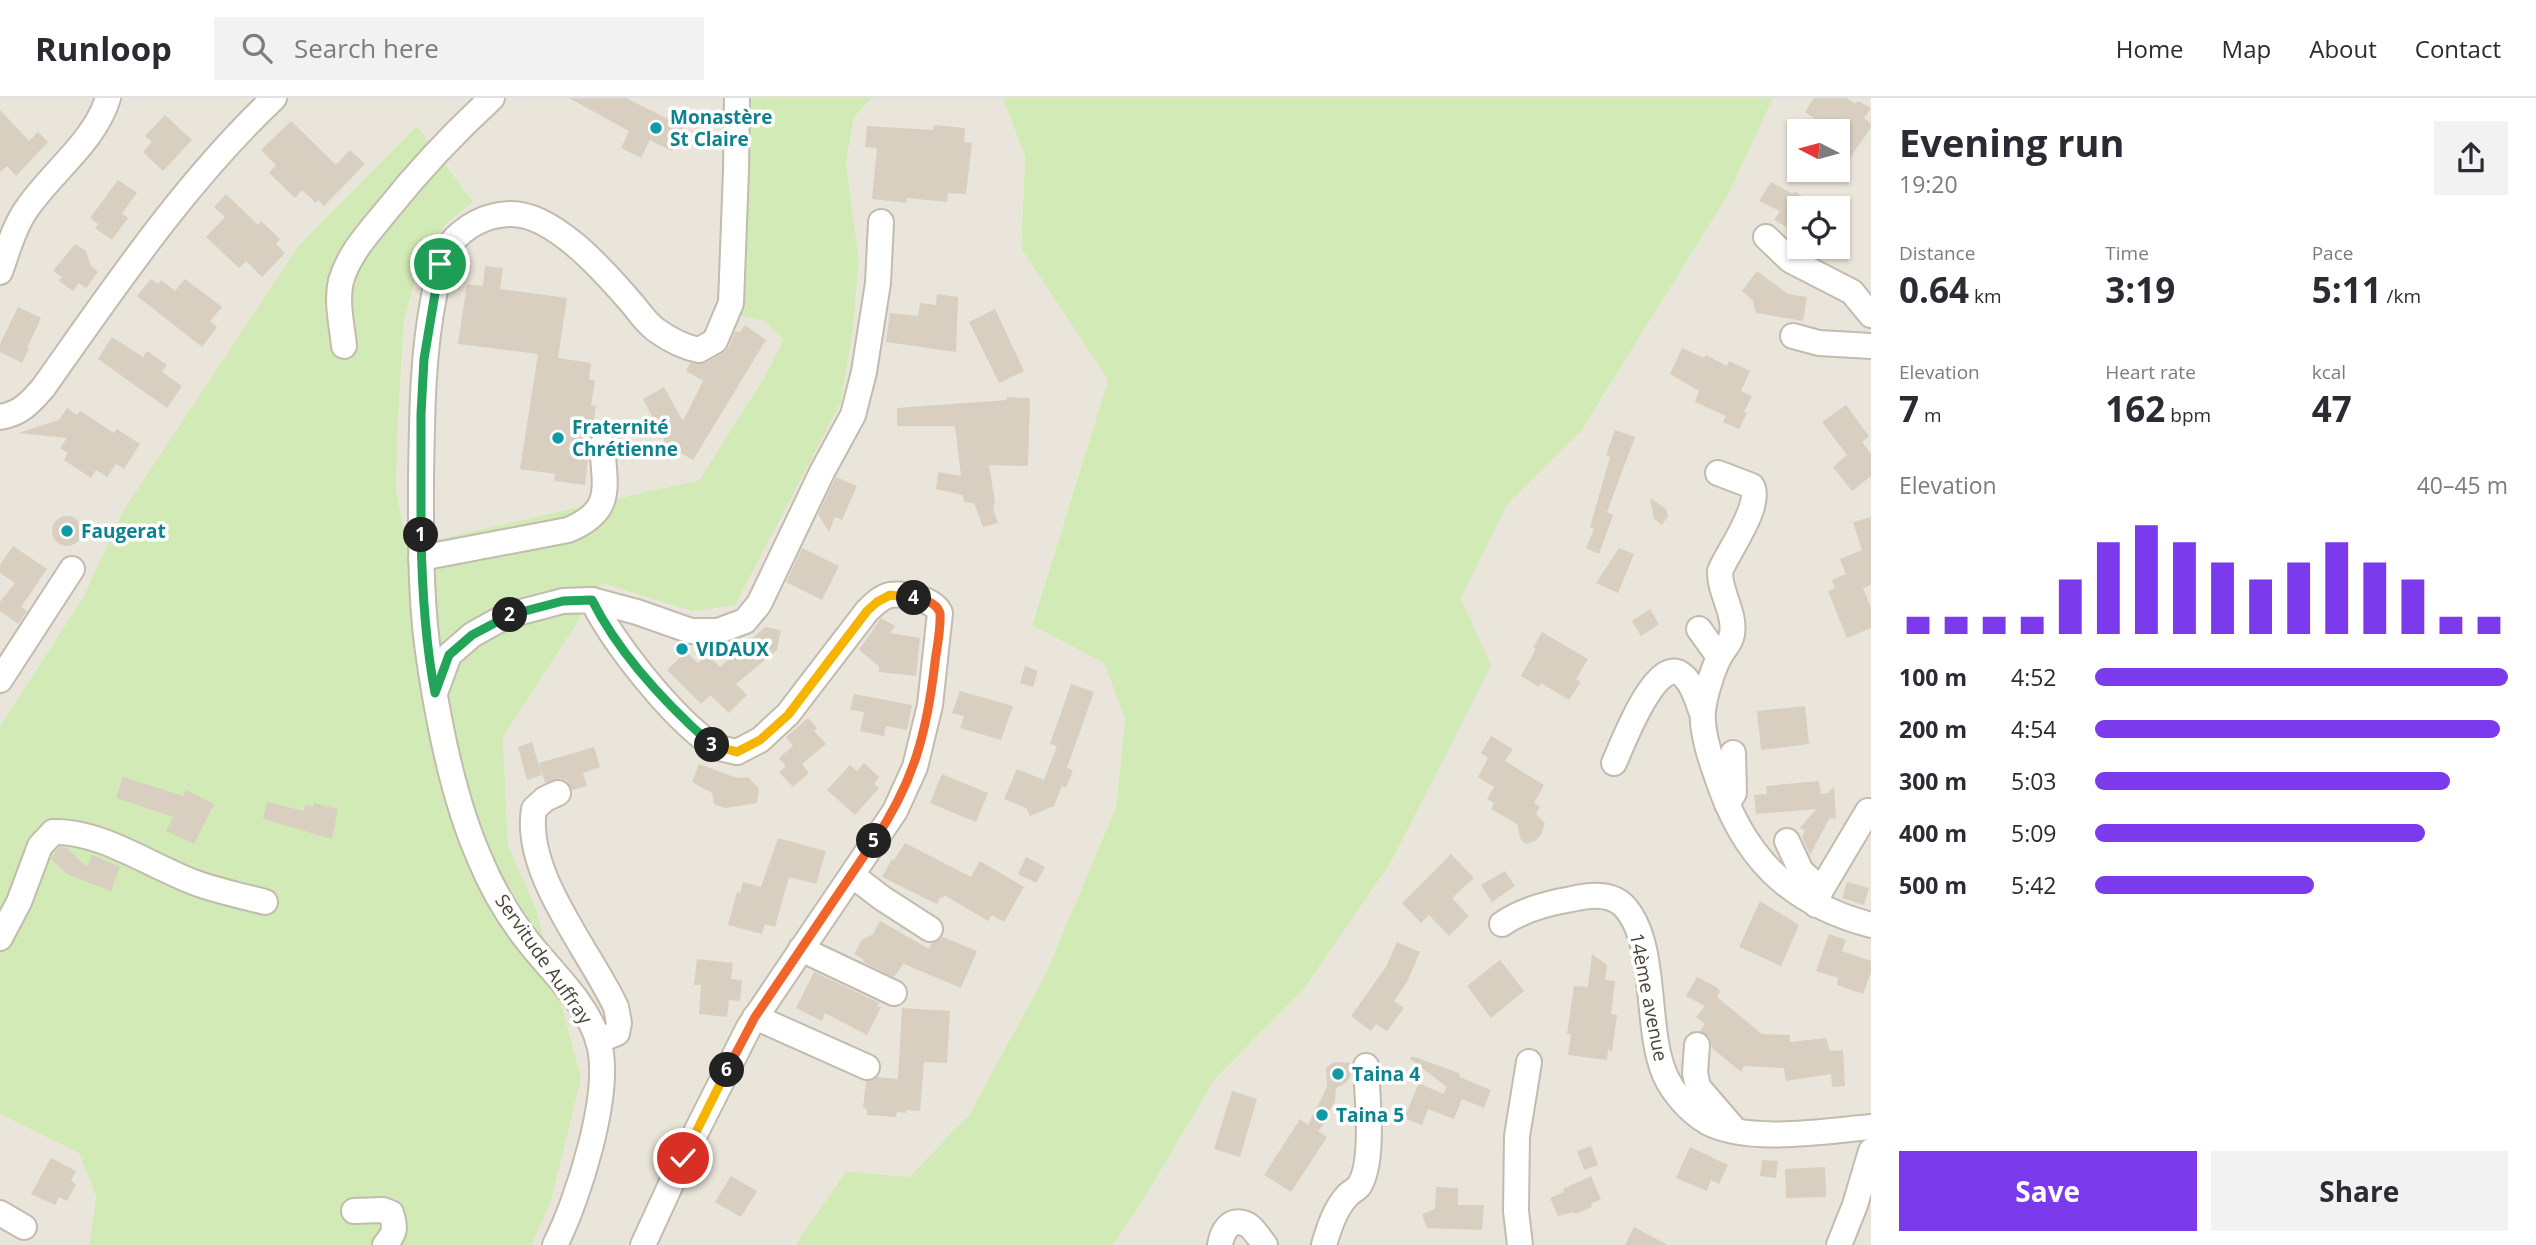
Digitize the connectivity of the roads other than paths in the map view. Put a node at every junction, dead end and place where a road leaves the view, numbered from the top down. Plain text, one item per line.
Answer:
1 (108, 98) edge
2 (274, 98) edge
3 (492, 98) edge
4 (737, 98) edge
5 (881, 222) dead end
6 (1766, 237) dead end
7 (0, 272) edge
8 (1871, 314) edge
9 (1793, 336) dead end
10 (344, 346) dead end
11 (1871, 346) edge
12 (0, 417) edge
13 (602, 445) dead end
14 (1718, 473) dead end
15 (421, 558) junction
16 (72, 569) dead end
17 (592, 600) junction
18 (1699, 629) dead end
19 (1719, 657) junction
20 (0, 680) edge
21 (435, 693) junction
22 (1702, 713) junction
23 (1732, 753) dead end
24 (1614, 764) dead end
25 (558, 793) dead end
26 (1726, 804) junction
27 (1868, 811) dead end
28 (1787, 841) dead end
29 (852, 875) junction
30 (1818, 897) junction
31 (265, 902) dead end
32 (1502, 924) dead end
33 (1871, 925) edge
34 (930, 929) dead end
35 (0, 938) edge
36 (801, 949) junction
37 (894, 993) dead end
38 (755, 1017) junction
39 (598, 1041) junction
40 (1697, 1045) dead end
41 (1366, 1066) dead end
42 (1521, 1066) dead end
43 (867, 1067) dead end
44 (1871, 1127) edge
45 (1735, 1130) junction
46 (1871, 1151) edge
47 (354, 1211) dead end
48 (0, 1213) edge
49 (24, 1227) dead end
50 (1837, 1236) edge
51 (1259, 1243) edge
52 (385, 1245) edge
53 (555, 1245) edge
54 (643, 1245) edge
55 (1220, 1245) edge
56 (1324, 1245) edge
57 (1520, 1245) edge

1 - 7 street
2 - 12 street
3 - 10 street
4 - 15 street, Servitude Auffray
5 - 17 street
6 - 8 street
9 - 11 street
13 - 15 street
14 - 19 street
15 - 21 street, Servitude Auffray
16 - 20 street
17 - 21 street
17 - 29 street
18 - 19 street
19 - 22 street
21 - 39 street, Servitude Auffray
22 - 24 street
22 - 26 street
23 - 26 street
25 - 39 street
26 - 30 street
27 - 30 street
28 - 30 street
29 - 34 street
29 - 36 street
30 - 33 street
31 - 35 street
32 - 45 street, 14ème avenue
36 - 37 street
36 - 38 street
38 - 43 street
38 - 54 street
39 - 53 street, Servitude Auffray
40 - 45 street
41 - 56 street
42 - 57 street
44 - 45 street, 14ème avenue
46 - 50 street
47 - 52 street
48 - 49 street
51 - 55 street

